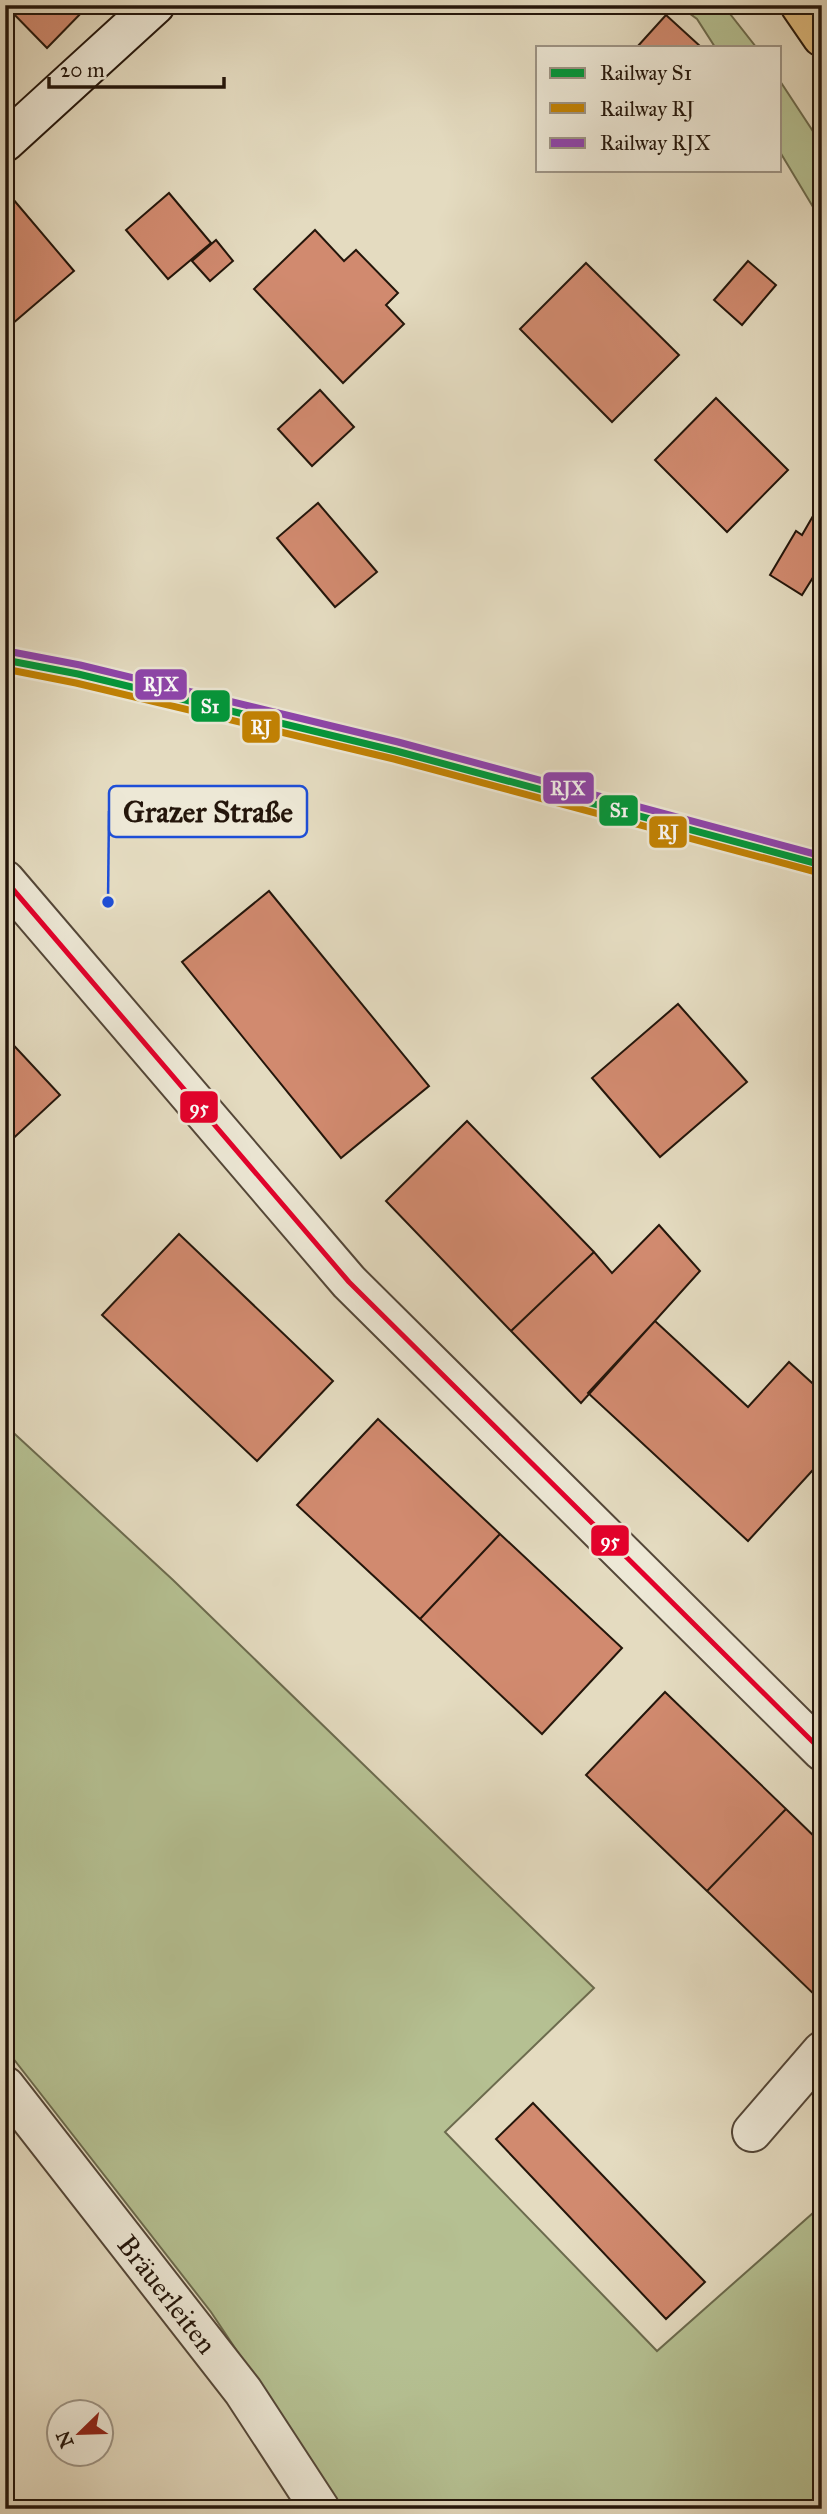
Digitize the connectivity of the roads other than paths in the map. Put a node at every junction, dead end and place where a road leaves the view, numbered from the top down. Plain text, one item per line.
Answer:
1 (155, 5) edge
2 (800, 5) edge
3 (822, 37) edge
4 (5, 142) edge
5 (5, 880) edge
6 (822, 1751) edge
7 (822, 2051) edge
8 (5, 2086) edge
9 (752, 2132) dead end
10 (320, 2509) edge

1 - 4 street
2 - 3 main road
5 - 6 street
7 - 9 street
8 - 10 street, Bräuerleiten

